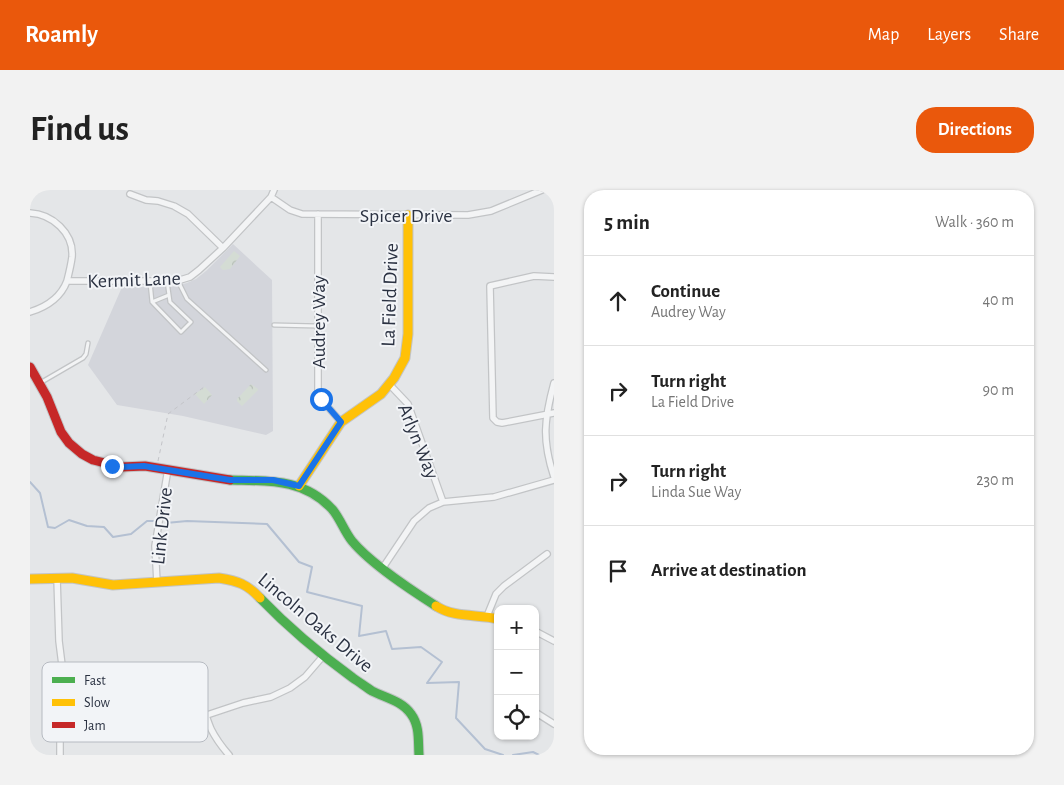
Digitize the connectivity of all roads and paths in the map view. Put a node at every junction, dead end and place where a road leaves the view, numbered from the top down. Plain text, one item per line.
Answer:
1 (274, 190) edge
2 (539, 191) edge
3 (130, 194) dead end
4 (271, 197) junction
5 (30, 214) edge
6 (318, 214) junction
7 (408, 215) junction
8 (223, 248) junction
9 (554, 276) edge
10 (67, 281) junction
11 (150, 281) junction
12 (167, 281) junction
13 (178, 281) junction
14 (169, 295) junction
15 (152, 302) junction
16 (30, 312) edge
17 (274, 325) dead end
18 (317, 326) junction
19 (88, 343) dead end
20 (30, 367) edge
21 (266, 370) dead end
22 (39, 383) junction
23 (554, 383) edge
24 (389, 384) junction
25 (204, 387) dead end
26 (554, 413) edge
27 (546, 415) junction
28 (341, 422) junction
29 (158, 462) dead end
30 (168, 469) junction
31 (554, 478) edge
32 (299, 486) junction
33 (442, 502) junction
34 (547, 554) dead end
35 (382, 569) junction
36 (57, 578) junction
37 (30, 579) edge
38 (157, 582) junction
39 (487, 616) junction
40 (494, 618) edge
41 (539, 633) edge
42 (554, 641) edge
43 (324, 655) junction
44 (62, 662) edge
45 (539, 715) edge
46 (208, 716) edge
47 (208, 718) edge
48 (554, 724) edge
49 (60, 742) edge
50 (227, 753) edge
51 (60, 755) edge
52 (219, 755) edge
53 (419, 755) edge

1 - 4 street, Kermit Lane
2 - 7 street, Spicer Drive
3 - 8 street
4 - 6 street, Spicer Drive
4 - 8 street, Kermit Lane
5 - 10 street
6 - 7 street, Spicer Drive
6 - 18 street, Audrey Way
7 - 24 street, La Field Drive
8 - 13 street, Kermit Lane
9 - 27 street
10 - 11 street, Kermit Lane
10 - 16 street, Kermit Lane
11 - 12 street, Kermit Lane
11 - 15 lane
12 - 13 street, Kermit Lane
12 - 14 lane
13 - 21 lane
14 - 15 lane
14 - 15 lane
17 - 18 lane
18 - 28 street, Audrey Way
19 - 22 lane
20 - 22 street
22 - 30 street
23 - 27 street
24 - 28 street, La Field Drive
24 - 33 street, Arlyn Way
25 - 29 path
26 - 27 street
27 - 31 street
28 - 32 street, La Field Drive
30 - 32 street
30 - 38 street, Link Drive
31 - 33 street
32 - 35 street
33 - 35 street
34 - 39 street
35 - 39 street
36 - 37 street, Lincoln Oaks Drive
36 - 38 street, Lincoln Oaks Drive
36 - 44 street
38 - 43 street, Lincoln Oaks Drive
39 - 40 street
41 - 42 street
43 - 46 street
43 - 53 street, Lincoln Oaks Drive
45 - 48 street
47 - 50 street
49 - 51 street
50 - 52 street

